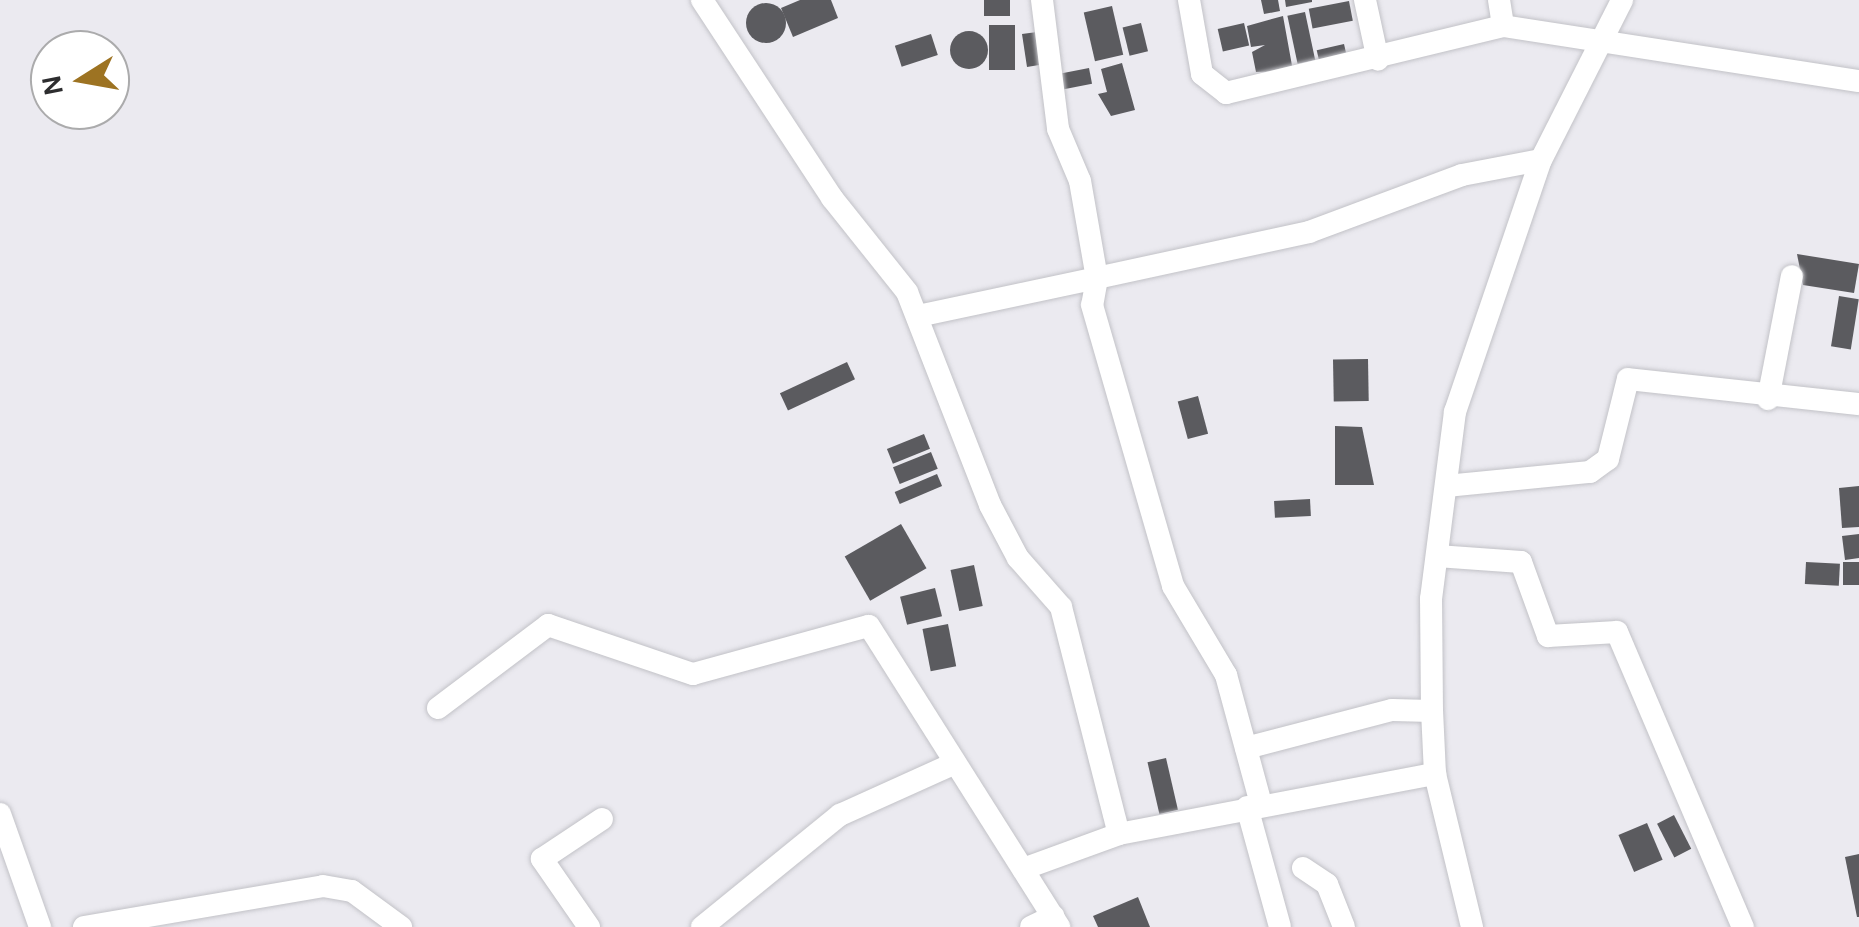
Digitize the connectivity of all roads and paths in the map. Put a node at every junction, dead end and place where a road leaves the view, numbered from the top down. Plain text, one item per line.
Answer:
1 (702, 0) edge
2 (1042, 0) edge
3 (1189, 0) edge
4 (1365, 0) edge
5 (1499, 0) edge
6 (1622, 0) edge
7 (1503, 26) junction
8 (1601, 47) junction
9 (1378, 60) junction
10 (1859, 81) edge
11 (1542, 160) junction
12 (1792, 276) dead end
13 (1097, 278) junction
14 (918, 316) junction
15 (1768, 400) junction
16 (1859, 404) edge
17 (1446, 486) junction
18 (1436, 556) junction
19 (438, 708) dead end
20 (1432, 711) junction
21 (1246, 748) junction
22 (955, 763) junction
23 (1435, 774) junction
24 (1254, 806) junction
25 (0, 814) edge
26 (602, 819) dead end
27 (1119, 834) junction
28 (1303, 868) dead end
29 (1024, 869) junction
30 (1057, 922) edge
31 (40, 927) edge
32 (84, 927) edge
33 (401, 927) edge
34 (589, 927) edge
35 (702, 927) edge
36 (1031, 927) edge
37 (1280, 927) edge
38 (1344, 927) edge
39 (1472, 927) edge
40 (1743, 927) edge

1 - 14 street
2 - 13 street
3 - 9 street
4 - 9 street
5 - 7 street
6 - 8 street
7 - 8 street
7 - 9 street
8 - 10 street
8 - 11 street
11 - 13 street
11 - 17 street
12 - 15 street
13 - 14 street
13 - 21 street
14 - 27 street
15 - 16 street
15 - 17 street
17 - 18 street
18 - 20 street
18 - 40 street
19 - 22 street
20 - 21 street
20 - 23 street
21 - 24 street
22 - 29 street
22 - 35 street
23 - 24 street
23 - 39 street
24 - 27 street
24 - 37 street
25 - 31 street
26 - 34 street
27 - 29 street
28 - 38 street
29 - 30 street
30 - 36 street
32 - 33 street

